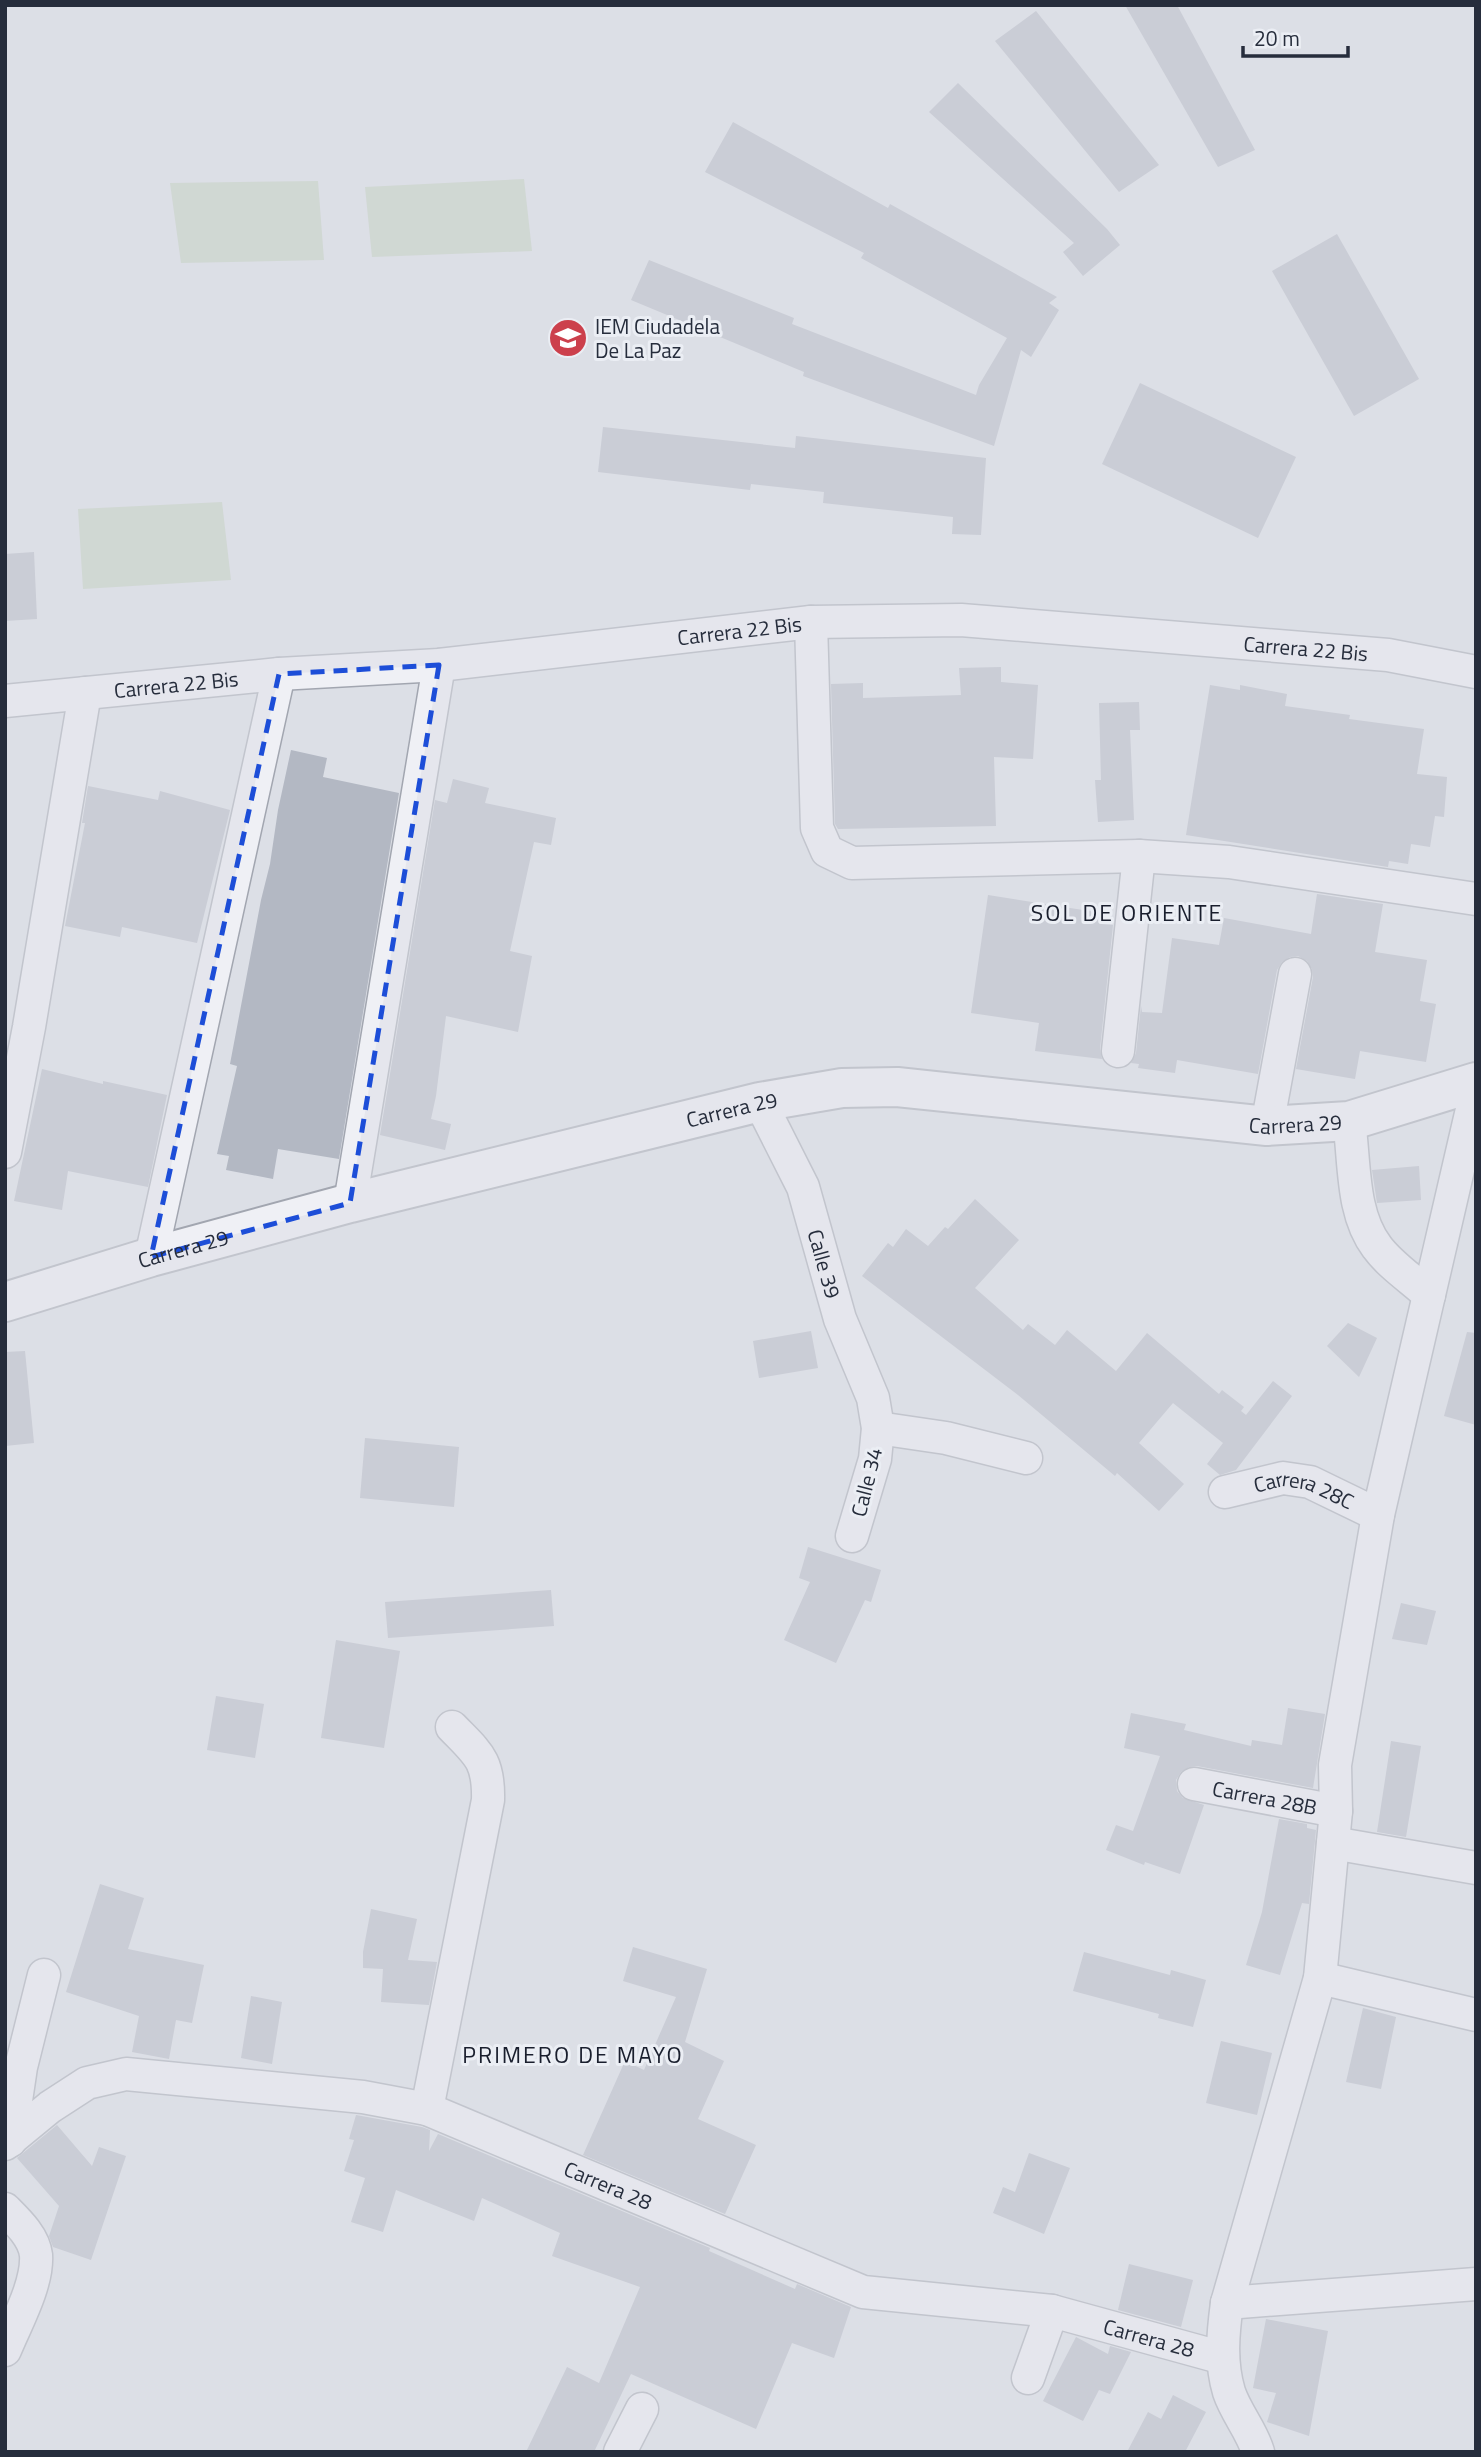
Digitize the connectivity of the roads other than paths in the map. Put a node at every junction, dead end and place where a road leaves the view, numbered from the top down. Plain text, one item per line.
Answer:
1 (811, 622) junction
2 (439, 664) junction
3 (1476, 672) edge
4 (279, 674) junction
5 (85, 693) junction
6 (5, 701) edge
7 (1139, 856) junction
8 (1476, 900) edge
9 (1295, 974) dead end
10 (17, 1024) edge
11 (1118, 1051) dead end
12 (1474, 1101) edge
13 (764, 1111) junction
14 (1267, 1126) junction
15 (1350, 1126) junction
16 (5, 1152) edge
17 (350, 1203) junction
18 (151, 1257) junction
19 (1429, 1295) junction
20 (5, 1302) edge
21 (5, 1318) edge
22 (878, 1428) junction
23 (1026, 1458) dead end
24 (1225, 1492) dead end
25 (1378, 1516) junction
26 (852, 1536) dead end
27 (453, 1727) dead end
28 (1194, 1784) dead end
29 (1336, 1811) junction
30 (1333, 1843) junction
31 (1476, 1868) edge
32 (44, 1975) dead end
33 (1320, 1978) junction
34 (1476, 2015) edge
35 (427, 2109) junction
36 (8, 2143) edge
37 (5, 2209) edge
38 (1476, 2284) edge
39 (1227, 2303) junction
40 (1052, 2311) junction
41 (5, 2350) edge
42 (1223, 2358) junction
43 (1028, 2378) dead end
44 (642, 2409) dead end
45 (620, 2452) edge
46 (1258, 2452) edge

1 - 2 street, Carrera 22 Bis
1 - 3 street, Carrera 22 Bis
1 - 7 street
2 - 4 street, Carrera 22 Bis
2 - 17 street
4 - 5 street, Carrera 22 Bis
4 - 18 street
5 - 6 street, Carrera 22 Bis
5 - 10 street
7 - 8 street
7 - 11 street
9 - 14 street
10 - 16 street
12 - 15 street, Carrera 29
12 - 19 street
13 - 14 street, Carrera 29
13 - 15 street, Carrera 29
13 - 17 street, Carrera 29
13 - 21 street, Carrera 29
13 - 22 street, Calle 39
14 - 15 street, Carrera 29
15 - 19 street
17 - 18 street, Carrera 29
18 - 20 street, Carrera 29
19 - 25 street
22 - 23 street
22 - 26 street, Calle 34
24 - 25 street, Carrera 28C
25 - 29 street
27 - 35 street
28 - 29 street, Carrera 28B
29 - 30 street
30 - 31 street
30 - 33 street
32 - 36 street
33 - 34 street
33 - 39 street
35 - 36 street, Carrera 28
35 - 40 street, Carrera 28
37 - 41 street
38 - 39 street
39 - 42 street
40 - 42 street, Carrera 28
40 - 43 street
42 - 46 street
44 - 45 street

